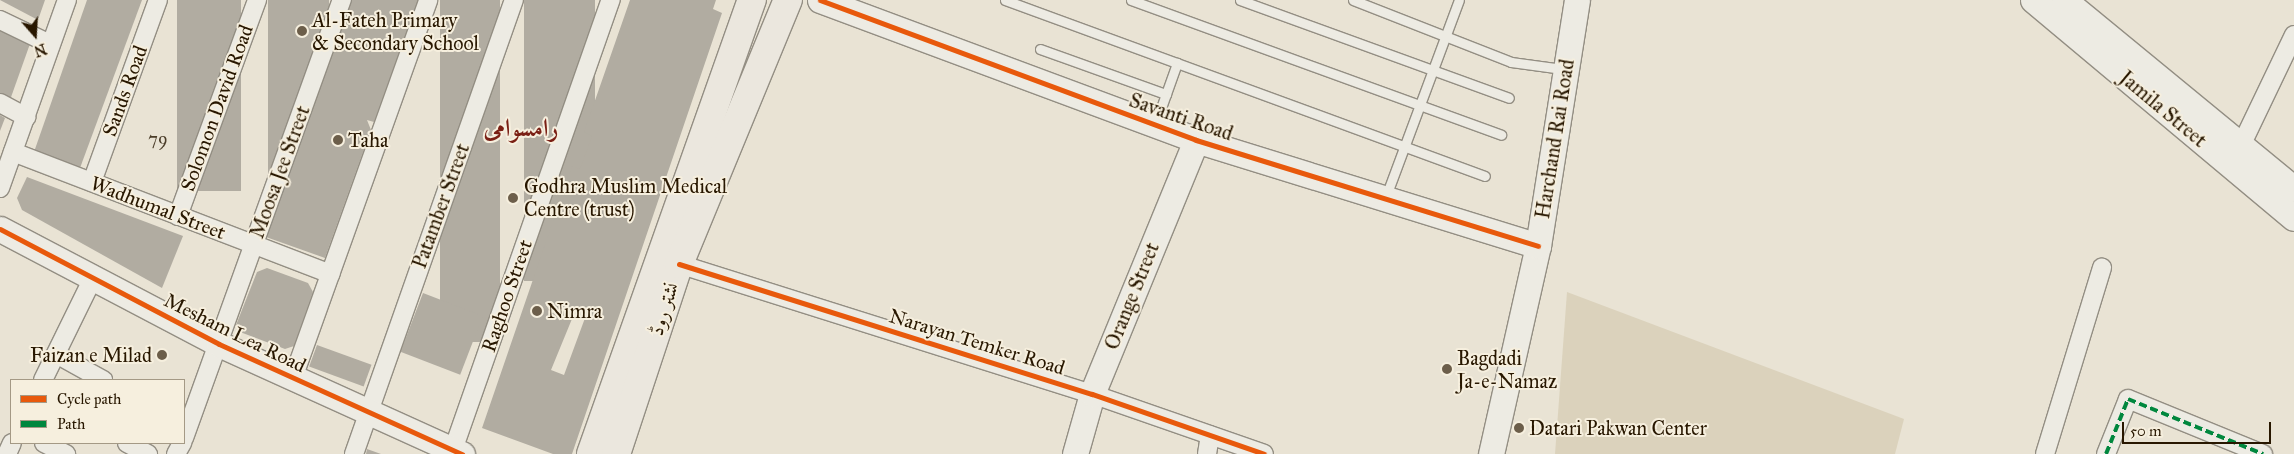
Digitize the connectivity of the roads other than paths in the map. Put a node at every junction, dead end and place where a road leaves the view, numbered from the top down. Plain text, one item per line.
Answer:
1 (67, 0) edge
2 (158, 0) edge
3 (257, 0) edge
4 (342, 0) edge
5 (428, 0) edge
6 (514, 0) edge
7 (611, 0) edge
8 (752, 0) edge
9 (788, 0) edge
10 (820, 0) edge
11 (1005, 0) edge
12 (1131, 0) edge
13 (1240, 0) edge
14 (1353, 0) edge
15 (1459, 0) edge
16 (1577, 0) edge
17 (2033, 0) edge
18 (2072, 15) edge
19 (0, 20) edge
20 (2294, 35) edge
21 (1446, 37) junction
22 (50, 44) junction
23 (1040, 49) dead end
24 (1177, 63) junction
25 (1566, 69) junction
26 (1433, 73) junction
27 (1166, 94) junction
28 (1509, 98) dead end
29 (0, 103) edge
30 (1420, 107) junction
31 (26, 117) junction
32 (1155, 125) junction
33 (1501, 135) dead end
34 (1196, 140) junction
35 (1405, 147) junction
36 (13, 152) junction
37 (2236, 157) junction
38 (1485, 176) dead end
39 (92, 182) junction
40 (0, 188) edge
41 (1385, 199) junction
42 (2288, 199) edge
43 (178, 216) junction
44 (1, 233) edge
45 (254, 245) junction
46 (1538, 246) junction
47 (679, 264) junction
48 (2102, 268) dead end
49 (330, 274) junction
50 (93, 278) junction
51 (219, 344) junction
52 (56, 354) junction
53 (293, 378) junction
54 (44, 379) edge
55 (101, 379) edge
56 (1092, 394) junction
57 (368, 412) junction
58 (185, 435) edge
59 (1210, 436) junction
60 (46, 444) edge
61 (458, 452) edge
62 (66, 454) edge
63 (354, 454) edge
64 (591, 454) edge
65 (616, 454) edge
66 (1075, 454) edge
67 (1207, 454) edge
68 (1264, 454) edge
69 (1491, 454) edge
70 (2045, 454) edge
71 (2106, 454) edge
72 (2262, 454) edge

1 - 22 street
2 - 39 street, Sands Road
3 - 43 street, Solomon David Road
4 - 45 street, Moosa Jee Street
5 - 49 street
6 - 57 street, Patamber Street
7 - 61 street, Raghoo Street
8 - 64 main road, نشتر روڈ
9 - 47 main road, نشتر روڈ
10 - 32 street, Savanti Road
11 - 24 lane
12 - 30 lane
13 - 26 lane
14 - 21 lane
15 - 21 lane
16 - 25 street, Harchand Rai Road
17 - 18 street, Jamila Street
18 - 37 street, Jamila Street
19 - 22 street
20 - 37 street
21 - 25 lane
21 - 26 lane
22 - 31 street
23 - 27 lane
24 - 27 lane
24 - 35 lane
25 - 46 street, Harchand Rai Road
26 - 28 lane
26 - 30 lane
27 - 32 lane
29 - 31 street
30 - 33 lane
30 - 35 lane
31 - 36 street
32 - 34 street, Savanti Road
34 - 41 street, Savanti Road
34 - 56 street, Orange Street
35 - 38 lane
35 - 41 lane
36 - 39 street, Wadhumal Street
36 - 40 street
37 - 42 street, Jamila Street
39 - 43 street, Wadhumal Street
41 - 46 street, Savanti Road
43 - 45 street, Wadhumal Street
44 - 50 street, Mesham Lea Road
45 - 49 street, Wadhumal Street
45 - 51 street, Moosa Jee Street
46 - 69 street, Harchand Rai Road
47 - 56 street, Narayan Temker Road
47 - 65 main road, نشتر روڈ
48 - 70 street
49 - 53 street
50 - 51 street, Mesham Lea Road
50 - 52 street
51 - 53 street, Mesham Lea Road
51 - 58 street, Moosa Jee Street
52 - 54 street
52 - 55 street
53 - 57 street, Mesham Lea Road
56 - 59 street, Narayan Temker Road
56 - 66 street, Orange Street
57 - 61 street, Mesham Lea Road
57 - 63 street, Patamber Street
59 - 67 street
59 - 68 street, Narayan Temker Road
60 - 62 street
71 - 72 street

